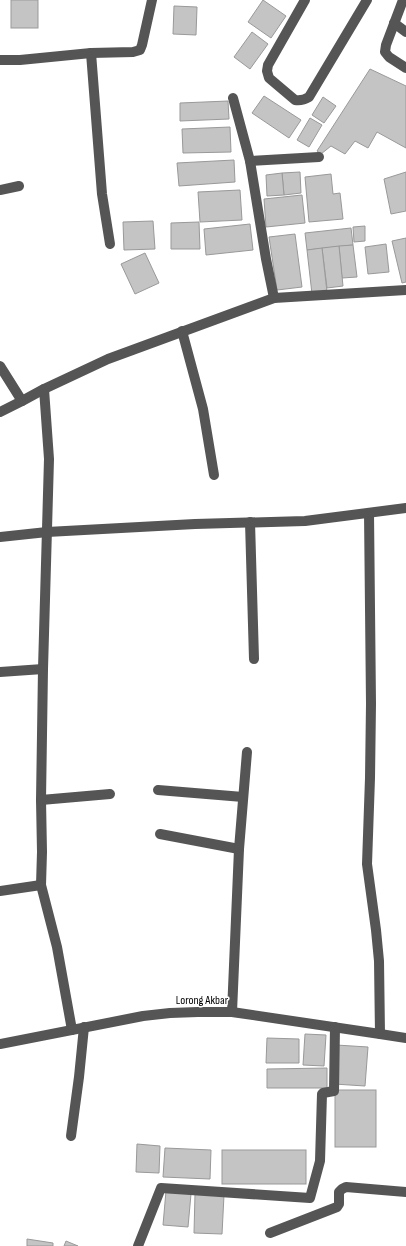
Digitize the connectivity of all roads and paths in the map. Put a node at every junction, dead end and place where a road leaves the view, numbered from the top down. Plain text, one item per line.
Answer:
1 (152, 0) edge
2 (305, 0) edge
3 (368, 0) edge
4 (403, 0) edge
5 (394, 23) junction
6 (406, 32) edge
7 (91, 53) junction
8 (0, 60) edge
9 (406, 68) edge
10 (233, 98) dead end
11 (319, 157) dead end
12 (250, 161) junction
13 (19, 186) dead end
14 (0, 190) edge
15 (110, 244) dead end
16 (406, 290) edge
17 (274, 298) junction
18 (182, 331) junction
19 (0, 366) edge
20 (44, 389) junction
21 (22, 402) junction
22 (0, 412) edge
23 (214, 475) dead end
24 (406, 508) edge
25 (368, 513) junction
26 (250, 522) junction
27 (47, 532) junction
28 (0, 537) edge
29 (254, 659) dead end
30 (43, 669) junction
31 (0, 672) edge
32 (247, 752) dead end
33 (158, 790) dead end
34 (110, 794) dead end
35 (243, 797) junction
36 (41, 800) junction
37 (160, 834) dead end
38 (239, 849) junction
39 (42, 885) junction
40 (0, 891) edge
41 (232, 1012) junction
42 (84, 1027) junction
43 (335, 1027) junction
44 (72, 1030) junction
45 (380, 1034) junction
46 (406, 1038) edge
47 (0, 1044) edge
48 (70, 1136) dead end
49 (406, 1192) edge
50 (270, 1233) dead end
51 (138, 1246) edge

1 - 7 street
2 - 3 street
4 - 5 street
5 - 6 street
5 - 9 street
7 - 8 street
7 - 15 street
10 - 12 street
11 - 12 street
12 - 17 street
13 - 14 street
16 - 17 street
17 - 18 street
18 - 20 street
18 - 23 street
19 - 21 street
20 - 21 street
20 - 27 street
21 - 22 street
24 - 25 street
25 - 26 street
25 - 45 street
26 - 27 street
26 - 29 street
27 - 28 street
27 - 30 street
30 - 31 street
30 - 36 street
32 - 35 street
33 - 35 street
34 - 36 street
35 - 38 street
36 - 39 street
37 - 38 street
38 - 41 street
39 - 40 street
39 - 44 street
41 - 42 street, Lorong Akbar
41 - 43 street, Lorong Akbar
42 - 44 street, Lorong Akbar
42 - 48 street
43 - 45 street, Lorong Akbar
43 - 51 street
44 - 47 street, Lorong Akbar
45 - 46 street, Lorong Akbar
49 - 50 street

